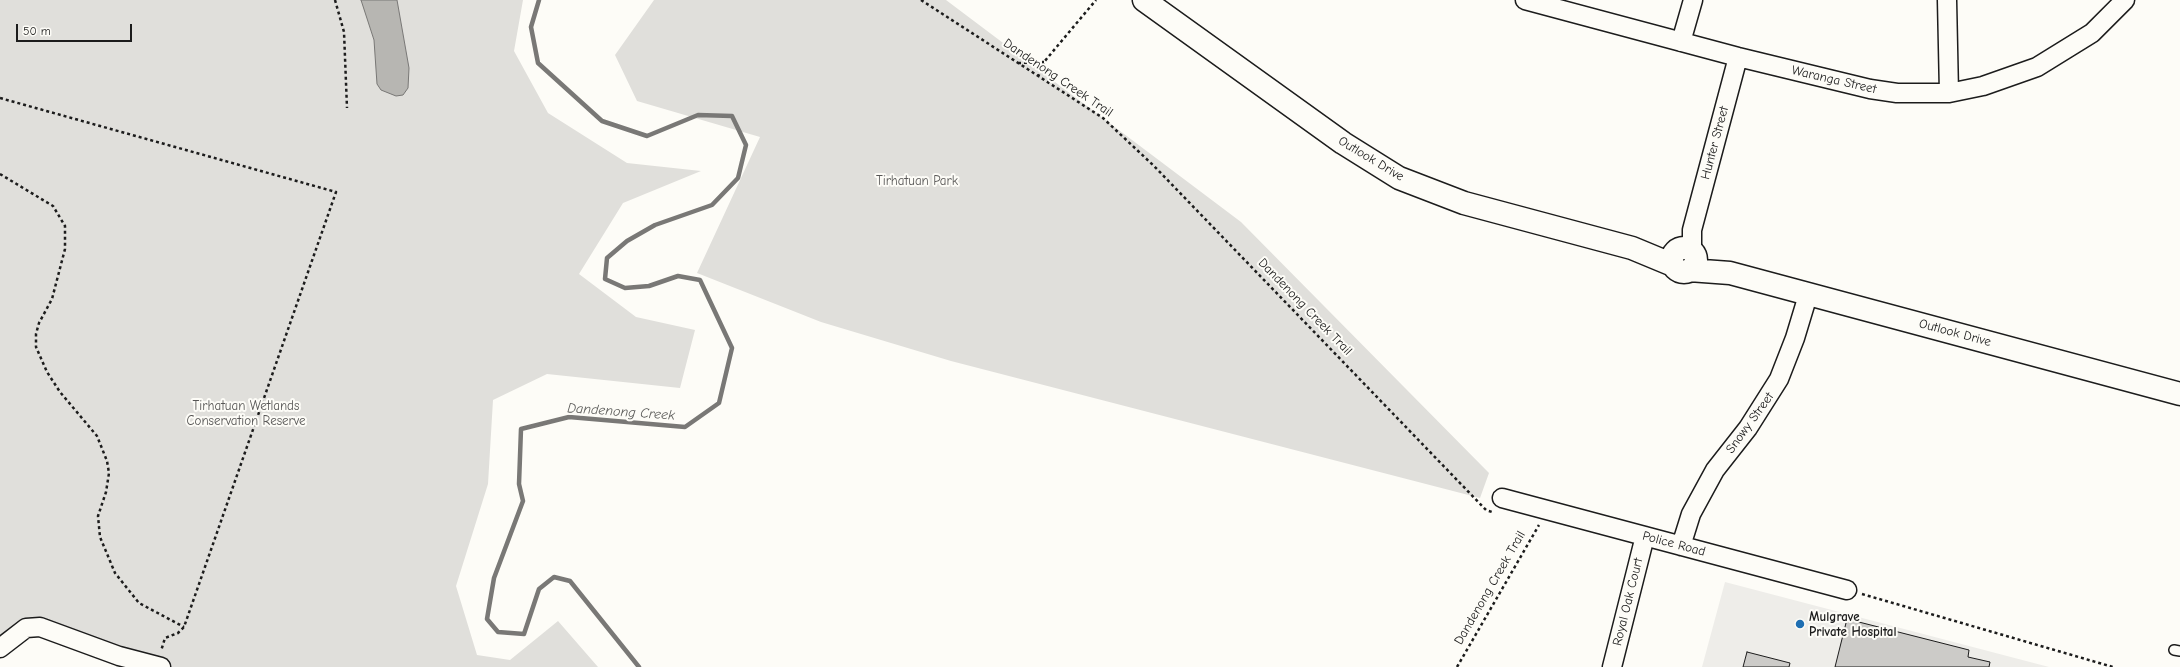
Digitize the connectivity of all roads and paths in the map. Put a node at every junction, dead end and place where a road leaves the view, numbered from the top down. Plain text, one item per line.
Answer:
1 (335, 0) edge
2 (921, 0) edge
3 (1096, 0) edge
4 (1144, 0) edge
5 (1525, 0) edge
6 (1693, 0) edge
7 (1947, 0) edge
8 (2125, 0) edge
9 (1681, 42) junction
10 (1738, 57) junction
11 (1044, 62) junction
12 (1018, 63) junction
13 (1038, 77) junction
14 (1949, 93) junction
15 (0, 98) edge
16 (347, 108) dead end
17 (0, 174) edge
18 (1684, 257) junction
19 (1808, 295) junction
20 (2180, 394) edge
21 (1498, 505) joint
22 (1532, 523) dead end
23 (1644, 536) junction
24 (1681, 546) junction
25 (1847, 590) joint
26 (184, 627) junction
27 (0, 648) edge
28 (160, 662) edge
29 (1457, 667) edge
30 (1612, 667) edge
31 (2113, 667) edge

1 - 16 path
2 - 12 path, Dandenong Creek Trail
3 - 11 path
4 - 18 street, Outlook Drive
5 - 9 street, Waranga Street
6 - 9 street
7 - 14 street
8 - 14 street, Waranga Street
9 - 10 street, Waranga Street
10 - 14 street, Waranga Street
10 - 18 street, Hunter Street
11 - 12 path
11 - 13 path
12 - 13 path, Dandenong Creek Trail
13 - 21 path, Dandenong Creek Trail
15 - 26 path
17 - 26 path
18 - 19 street, Outlook Drive
19 - 20 street, Outlook Drive
19 - 24 street, Snowy Street
21 - 23 street, Police Road
22 - 29 path, Dandenong Creek Trail
23 - 24 street, Police Road
23 - 30 street, Royal Oak Court
24 - 25 street, Police Road
25 - 31 path
26 - 28 path
27 - 28 street

